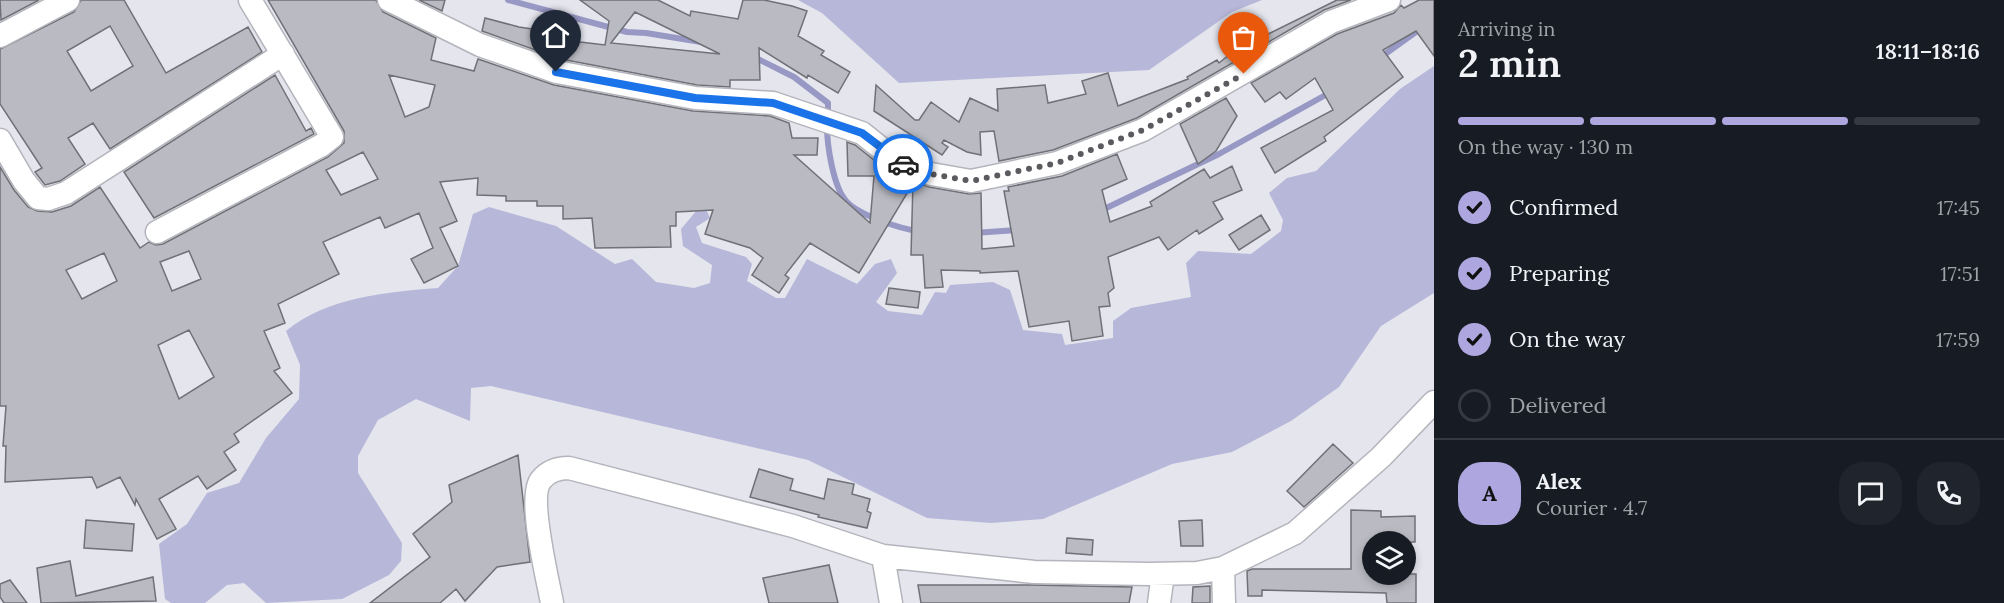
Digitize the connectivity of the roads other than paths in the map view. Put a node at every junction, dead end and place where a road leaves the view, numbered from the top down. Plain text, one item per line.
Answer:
1 (68, 0) edge
2 (250, 0) edge
3 (389, 0) edge
4 (1389, 0) edge
5 (0, 36) edge
6 (283, 54) junction
7 (0, 140) edge
8 (157, 232) dead end
9 (1434, 402) edge
10 (883, 556) junction
11 (1223, 568) junction
12 (1156, 574) junction
13 (552, 603) edge
14 (891, 603) edge
15 (1144, 603) edge
16 (1160, 603) edge
17 (1224, 603) edge

1 - 5 street
2 - 6 street
3 - 4 street
6 - 7 street
6 - 8 street
9 - 11 street
10 - 12 street
10 - 13 street
10 - 14 street
11 - 12 street
11 - 17 street
12 - 15 street
12 - 16 street

